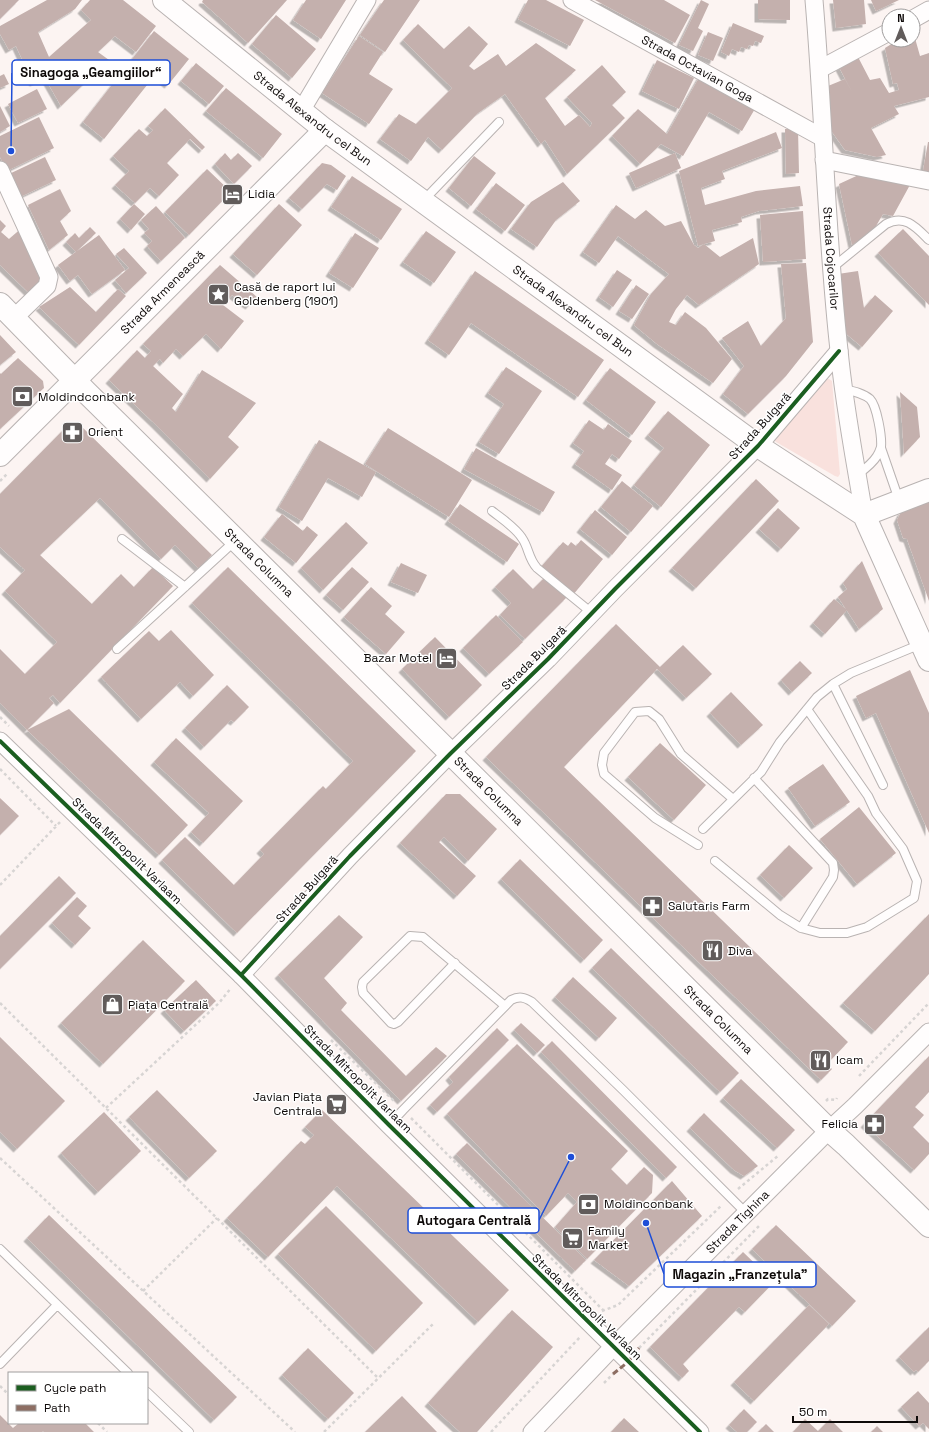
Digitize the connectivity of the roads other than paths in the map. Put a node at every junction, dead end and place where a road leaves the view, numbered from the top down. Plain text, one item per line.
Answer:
1 (164, 0) edge
2 (367, 0) edge
3 (572, 0) edge
4 (814, 0) edge
5 (881, 36) edge
6 (820, 69) junction
7 (301, 111) junction
8 (499, 122) dead end
9 (325, 130) junction
10 (823, 138) junction
11 (824, 160) junction
12 (0, 170) edge
13 (929, 181) edge
14 (423, 202) junction
15 (929, 240) edge
16 (832, 268) junction
17 (7, 311) edge
18 (839, 351) junction
19 (75, 381) junction
20 (844, 388) junction
21 (758, 446) junction
22 (881, 448) junction
23 (0, 456) edge
24 (857, 475) junction
25 (929, 490) edge
26 (900, 501) junction
27 (492, 511) dead end
28 (864, 515) junction
29 (122, 539) dead end
30 (236, 540) junction
31 (185, 587) junction
32 (592, 613) junction
33 (117, 649) dead end
34 (925, 652) edge
35 (832, 684) junction
36 (807, 709) junction
37 (0, 741) edge
38 (450, 754) junction
39 (754, 778) junction
40 (884, 785) dead end
41 (733, 798) junction
42 (703, 829) dead end
43 (698, 845) dead end
44 (715, 861) dead end
45 (801, 928) junction
46 (455, 963) junction
47 (241, 975) junction
48 (505, 1006) junction
49 (929, 1032) edge
50 (821, 1123) junction
51 (390, 1126) junction
52 (746, 1213) junction
53 (929, 1226) edge
54 (0, 1249) edge
55 (57, 1305) junction
56 (613, 1347) junction
57 (0, 1364) edge
58 (127, 1372) edge
59 (148, 1393) edge
60 (189, 1432) edge
61 (532, 1432) edge
62 (700, 1432) edge

1 - 7 main road, Strada Alexandru cel Bun
2 - 7 street
3 - 10 street, Strada Octavian Goga
4 - 6 street, Strada Cojocarilor
5 - 6 street
6 - 10 street, Strada Cojocarilor
7 - 9 main road, Strada Alexandru cel Bun
8 - 14 lane
9 - 14 main road, Strada Alexandru cel Bun
9 - 19 main road, Strada Armenească
10 - 11 street, Strada Cojocarilor
11 - 13 street
11 - 16 street, Strada Cojocarilor
12 - 17 street
14 - 21 main road, Strada Alexandru cel Bun
15 - 16 lane
16 - 18 street, Strada Cojocarilor
17 - 19 main road, Strada Columna
18 - 20 street, Strada Cojocarilor
18 - 21 street, Strada Bulgară
19 - 23 main road, Strada Armenească
19 - 30 main road, Strada Columna
20 - 22 lane
20 - 24 street, Strada Cojocarilor
21 - 28 main road, Strada Alexandru cel Bun
21 - 32 street, Strada Bulgară
22 - 24 lane
22 - 26 lane
24 - 28 street, Strada Cojocarilor
25 - 26 main road
26 - 28 main road
27 - 32 lane
28 - 34 main road
29 - 31 lane
30 - 31 lane
30 - 38 main road, Strada Columna
31 - 33 lane
32 - 38 street, Strada Bulgară
34 - 35 lane
35 - 36 lane
35 - 40 lane
36 - 39 lane
36 - 45 lane
37 - 47 street, Strada Mitropolit Varlaam
38 - 47 street, Strada Bulgară
38 - 50 main road, Strada Columna
39 - 41 lane
39 - 45 lane
41 - 42 lane
41 - 43 lane
44 - 45 lane
46 - 46 lane
46 - 48 lane
47 - 51 street, Strada Mitropolit Varlaam
48 - 51 lane
48 - 52 lane
49 - 50 street, Strada Tighina
50 - 52 street, Strada Tighina
50 - 53 main road, Strada Columna
51 - 56 street, Strada Mitropolit Varlaam
52 - 56 street, Strada Tighina
54 - 55 lane
55 - 57 lane
55 - 58 lane
56 - 61 street, Strada Tighina
56 - 62 street, Strada Mitropolit Varlaam
59 - 60 lane

